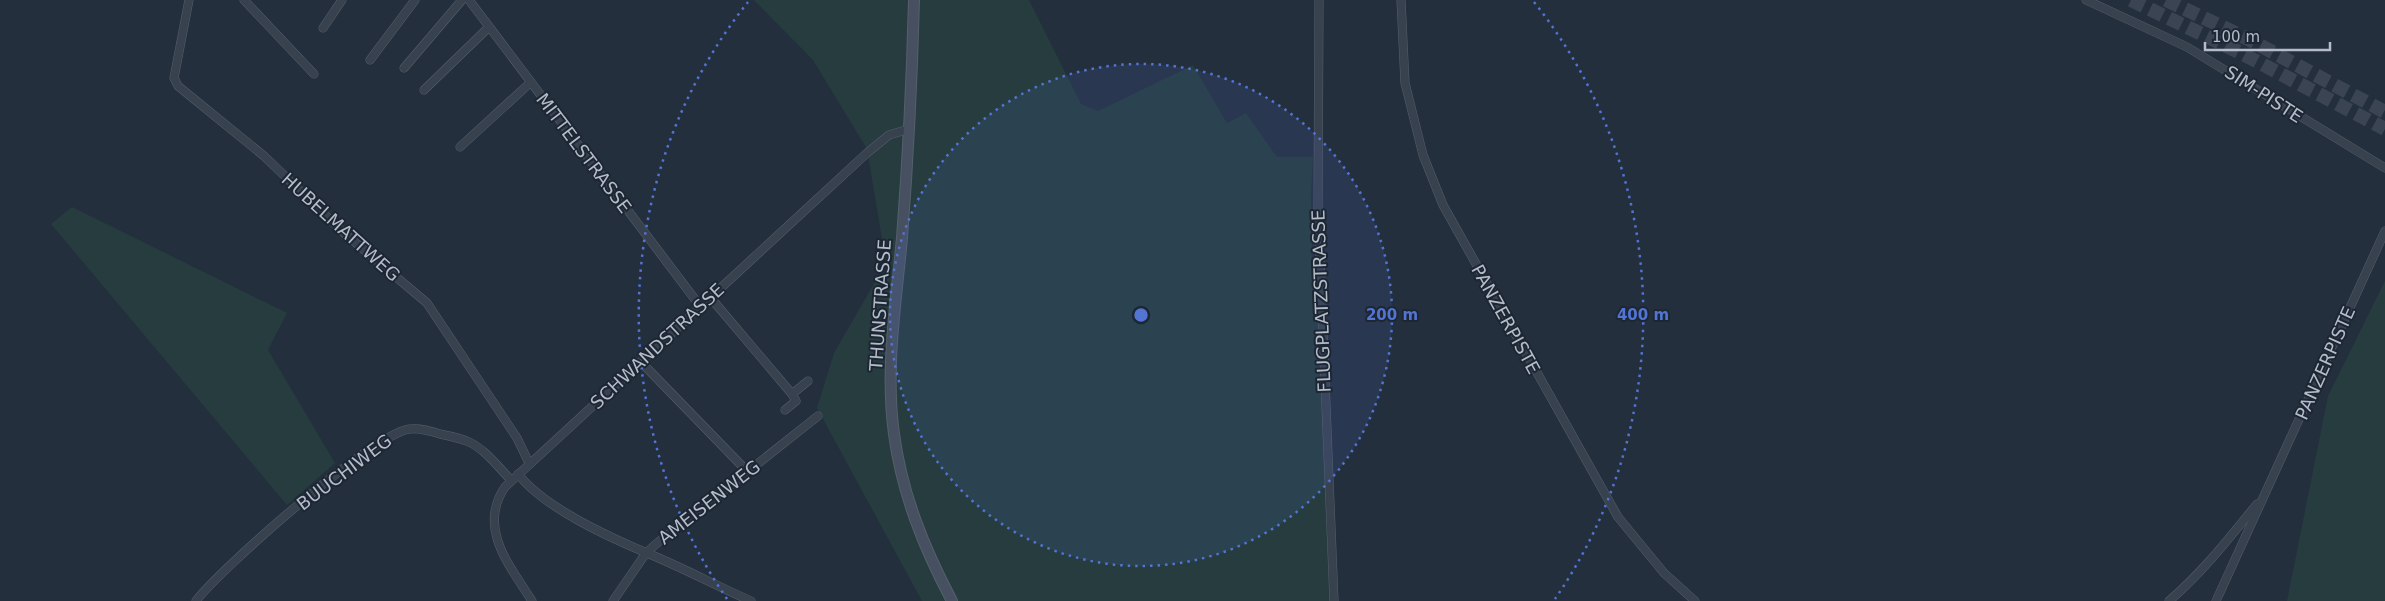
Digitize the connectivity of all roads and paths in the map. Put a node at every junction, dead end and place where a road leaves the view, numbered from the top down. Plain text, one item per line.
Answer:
1 (189, 0) edge
2 (244, 0) edge
3 (342, 0) edge
4 (415, 0) edge
5 (462, 0) edge
6 (469, 0) edge
7 (914, 0) edge
8 (1319, 0) edge
9 (1402, 0) edge
10 (2086, 0) edge
11 (489, 27) junction
12 (323, 28) dead end
13 (370, 60) dead end
14 (404, 68) dead end
15 (314, 74) dead end
16 (531, 82) junction
17 (424, 90) dead end
18 (909, 129) junction
19 (460, 147) dead end
20 (2385, 168) edge
21 (2385, 232) edge
22 (710, 297) junction
23 (700, 306) junction
24 (641, 362) junction
25 (808, 381) dead end
26 (792, 394) junction
27 (785, 410) dead end
28 (818, 416) dead end
29 (529, 463) junction
30 (744, 468) dead end
31 (518, 474) junction
32 (511, 480) junction
33 (2265, 494) junction
34 (646, 553) junction
35 (196, 601) edge
36 (532, 601) edge
37 (613, 601) edge
38 (751, 601) edge
39 (952, 601) edge
40 (1334, 601) edge
41 (1694, 601) edge
42 (2169, 601) edge
43 (2216, 601) edge

1 - 29 street, HUBELMATTWEG
2 - 15 street
3 - 12 street
4 - 13 street
5 - 14 street
6 - 11 street, MITTELSTRASSE
7 - 18 street, THUNSTRASSE
8 - 40 street, FLUGPLATZSTRASSE
9 - 41 street, PANZERPISTE
10 - 20 street, SIM-PISTE
11 - 16 street, MITTELSTRASSE
11 - 17 street
16 - 19 street
16 - 23 street, MITTELSTRASSE
18 - 22 street, SCHWANDSTRASSE
18 - 39 street, THUNSTRASSE
21 - 33 street, PANZERPISTE
22 - 23 street, SCHWANDSTRASSE
22 - 26 street
23 - 24 street, SCHWANDSTRASSE
24 - 29 street, SCHWANDSTRASSE
24 - 30 street
25 - 26 street
26 - 27 street
28 - 34 street, AMEISENWEG
29 - 31 street, SCHWANDSTRASSE
31 - 32 street, SCHWANDSTRASSE
31 - 34 street
32 - 35 street, BUUCHIWEG
32 - 36 street, SCHWANDSTRASSE
33 - 42 street, PANZERPISTE
33 - 43 street, PANZERPISTE
34 - 37 street, AMEISENWEG
34 - 38 street

